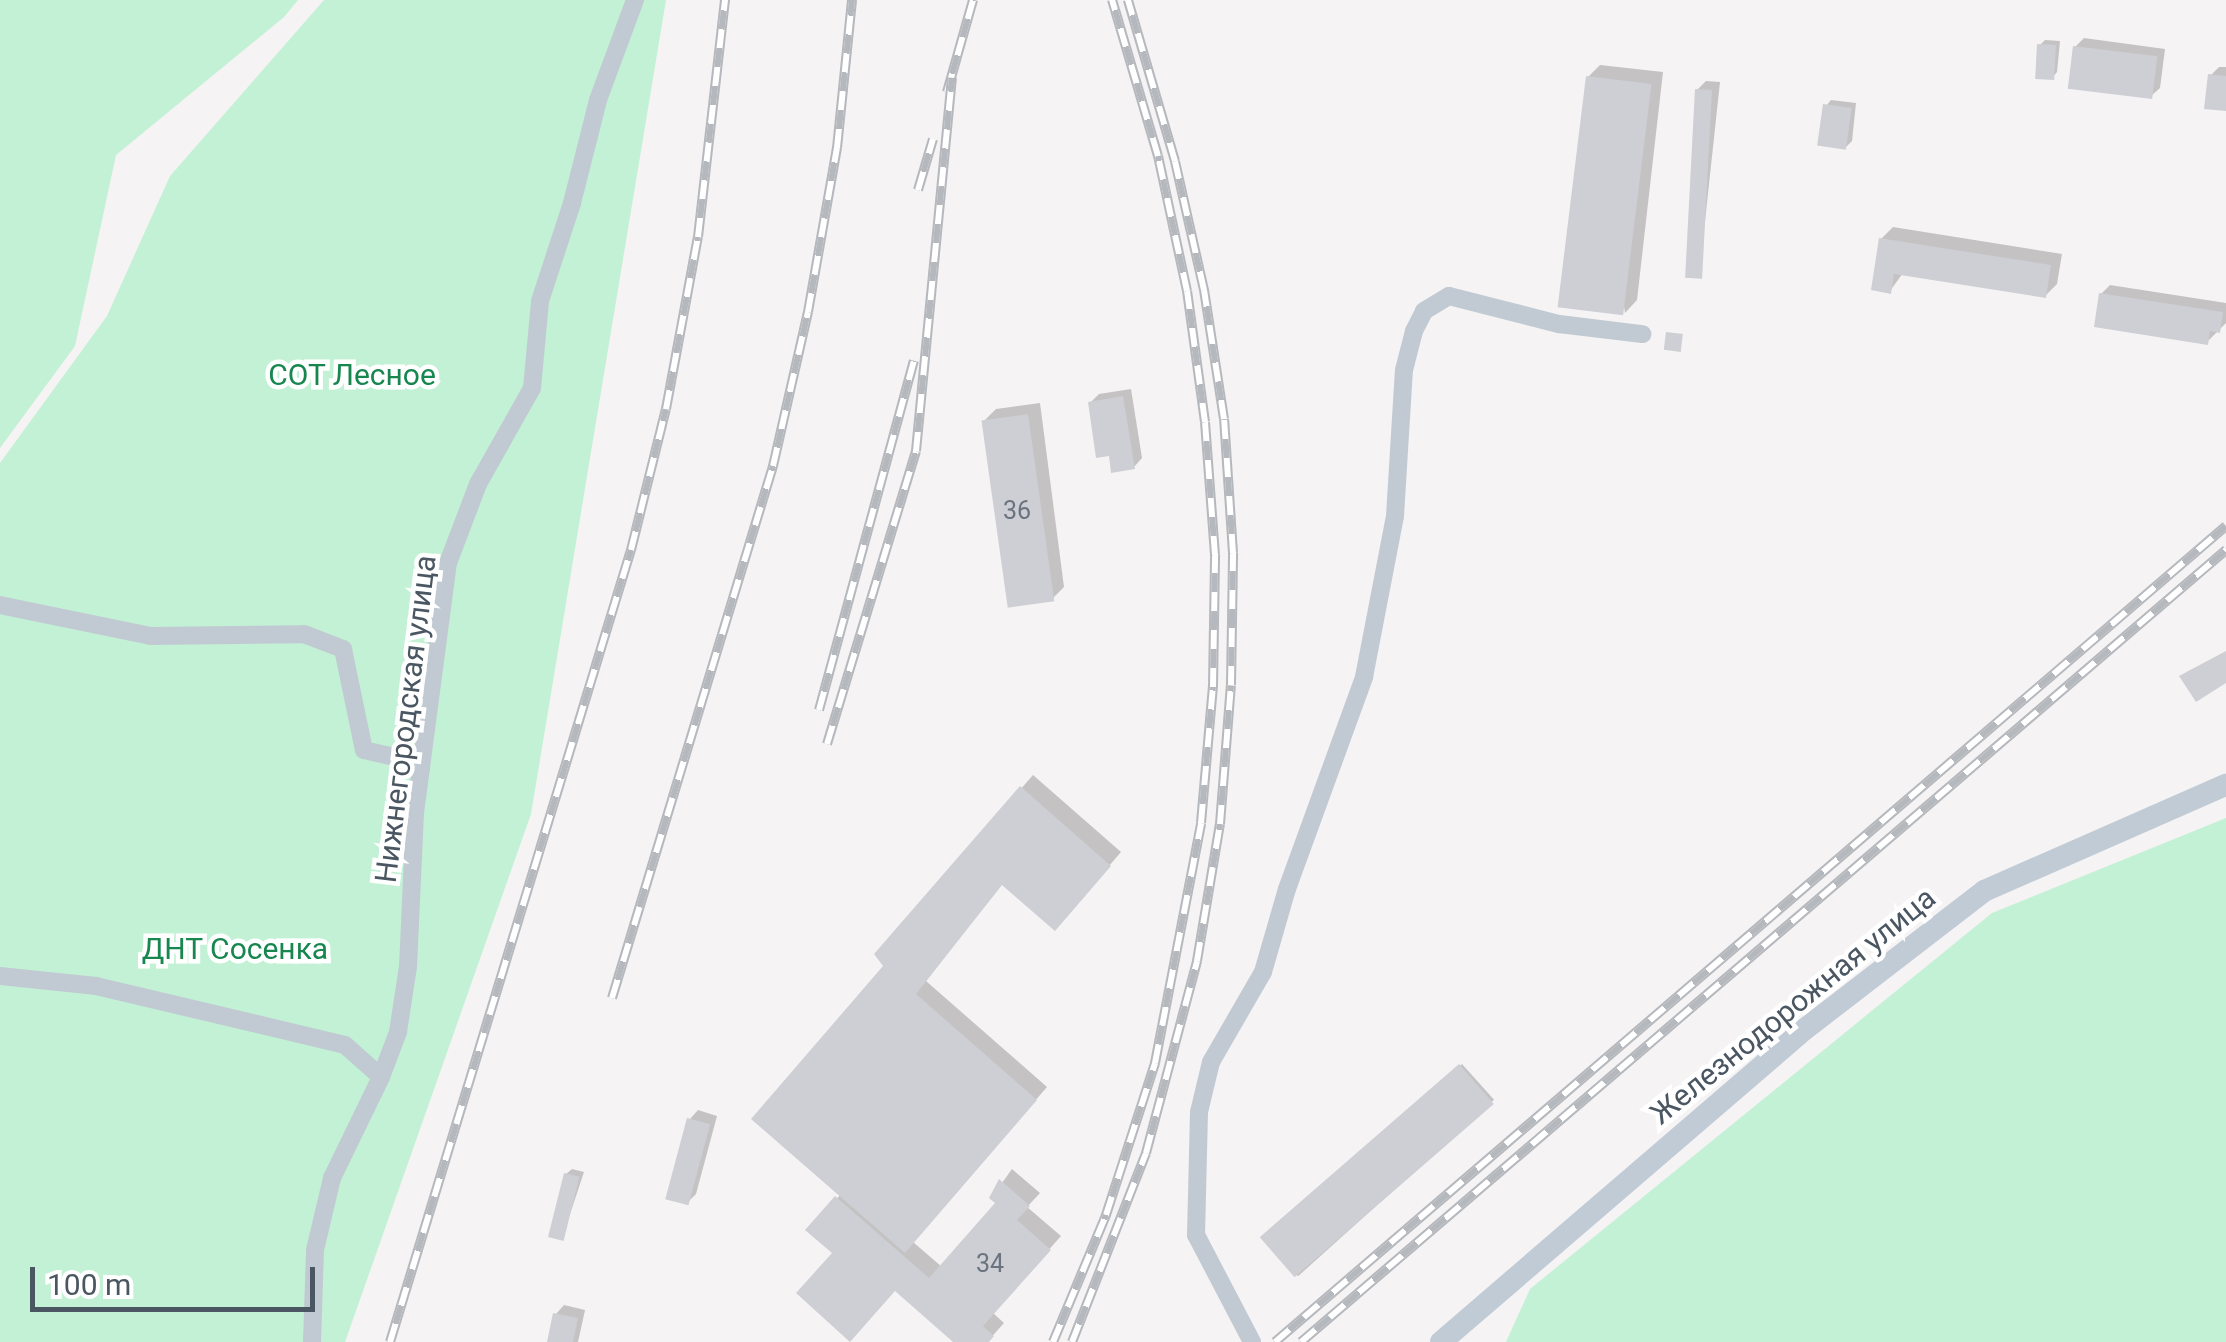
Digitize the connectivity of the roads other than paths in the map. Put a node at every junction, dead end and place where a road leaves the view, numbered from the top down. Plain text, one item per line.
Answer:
1 (635, 0) edge
2 (1642, 334) dead end
3 (0, 605) edge
4 (421, 770) junction
5 (2226, 785) edge
6 (0, 976) edge
7 (381, 1078) junction
8 (312, 1342) edge
9 (1252, 1342) edge
10 (1441, 1342) edge

1 - 4 street, Нижнегородская улица
2 - 9 street
3 - 4 street
4 - 7 street, Нижнегородская улица
5 - 10 main road, Железнодорожная улица
6 - 7 street
7 - 8 street, Нижнегородская улица

